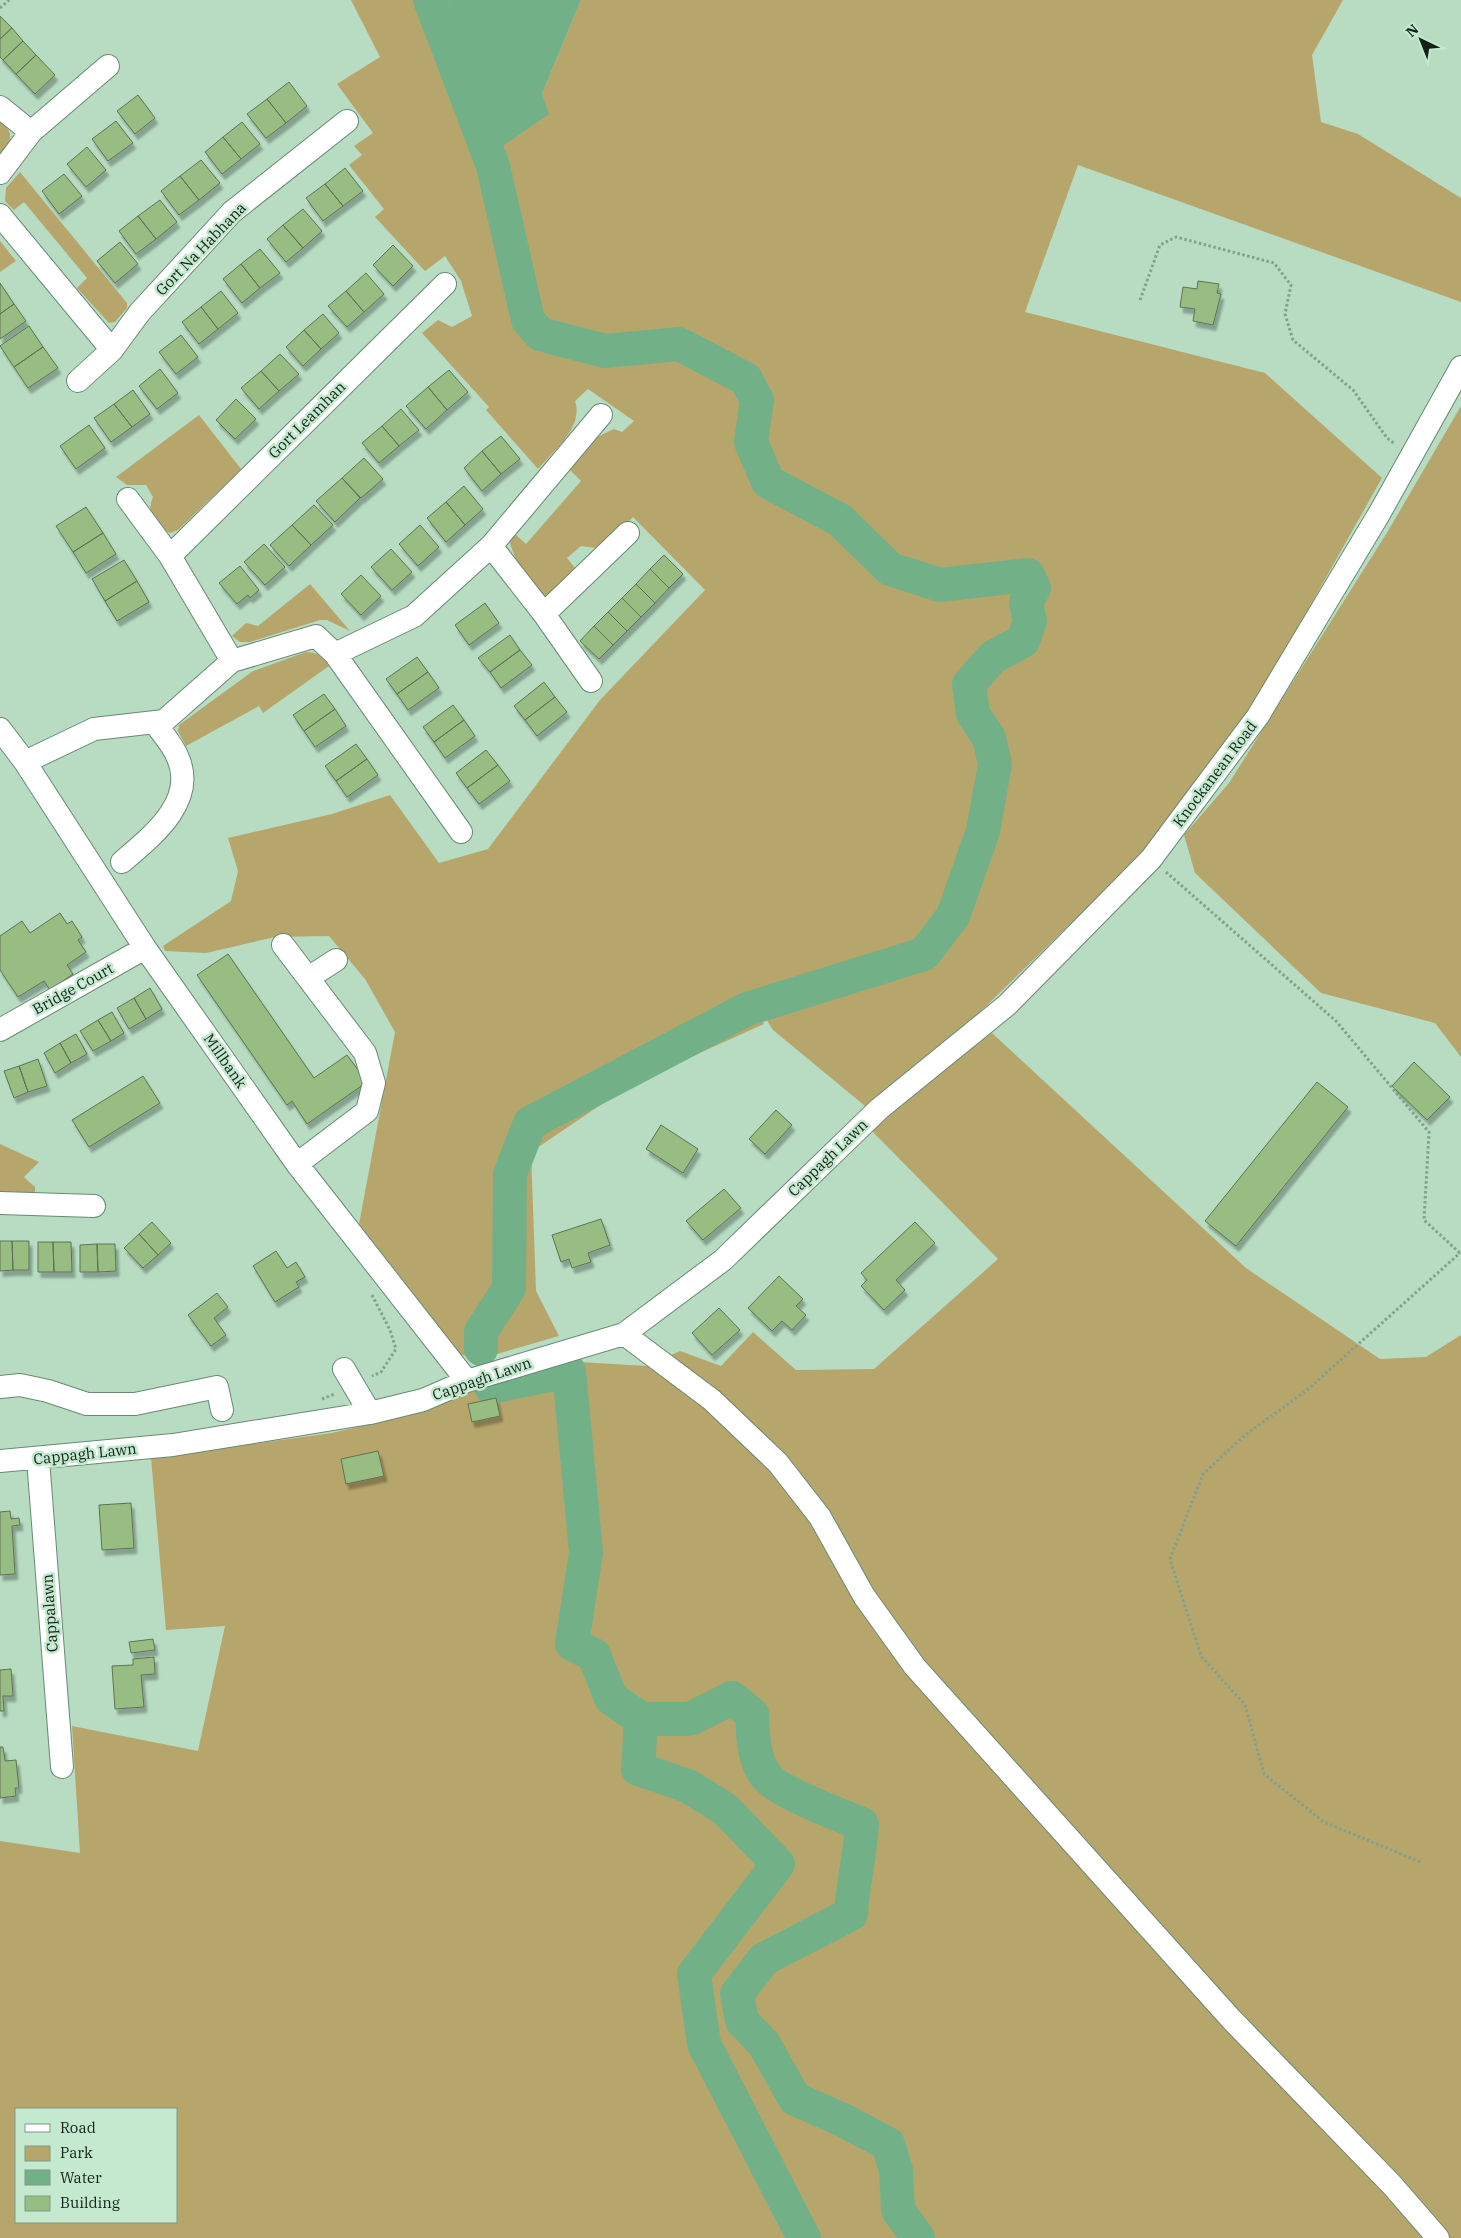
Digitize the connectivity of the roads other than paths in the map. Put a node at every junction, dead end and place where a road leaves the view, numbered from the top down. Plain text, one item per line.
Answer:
1 (108, 66) dead end
2 (0, 107) edge
3 (346, 121) dead end
4 (31, 132) junction
5 (0, 173) edge
6 (0, 215) edge
7 (445, 284) dead end
8 (112, 350) junction
9 (1461, 367) edge
10 (78, 381) dead end
11 (601, 415) dead end
12 (128, 500) dead end
13 (628, 533) dead end
14 (491, 546) junction
15 (170, 556) junction
16 (544, 614) junction
17 (335, 654) junction
18 (232, 661) junction
19 (591, 681) dead end
20 (154, 722) junction
21 (0, 729) edge
22 (24, 762) junction
23 (461, 832) dead end
24 (122, 862) dead end
25 (283, 945) dead end
26 (145, 948) junction
27 (336, 960) dead end
28 (308, 978) junction
29 (0, 1030) edge
30 (879, 1109) joint
31 (297, 1164) junction
32 (0, 1203) edge
33 (94, 1206) dead end
34 (624, 1334) junction
35 (344, 1369) dead end
36 (466, 1382) junction
37 (0, 1387) edge
38 (222, 1410) dead end
39 (370, 1413) junction
40 (38, 1459) junction
41 (0, 1461) edge
42 (62, 1767) dead end
43 (1438, 2238) edge

1 - 4 street
2 - 4 street
3 - 8 street, Gort Na Habhana
4 - 5 street
6 - 8 street
7 - 15 street, Gort Leamhan
8 - 10 street, Gort Na Habhana
9 - 30 street, Knockanean Road
11 - 14 street
12 - 15 street
13 - 16 street
14 - 16 street
14 - 17 street
15 - 18 street
16 - 19 street
17 - 18 street
17 - 23 street
18 - 20 street
20 - 22 street
20 - 24 street
21 - 22 street, Millbank
22 - 26 street, Millbank
25 - 28 street
26 - 29 street, Bridge Court
26 - 31 street, Millbank
27 - 28 street
28 - 31 street
30 - 34 street, Cappagh Lawn
31 - 36 street, Millbank
32 - 33 street
34 - 36 street, Cappagh Lawn
34 - 43 street
35 - 39 street
36 - 39 street, Cappagh Lawn
37 - 38 street
39 - 40 street, Cappagh Lawn
40 - 41 street, Cappagh Lawn
40 - 42 street, Cappalawn

